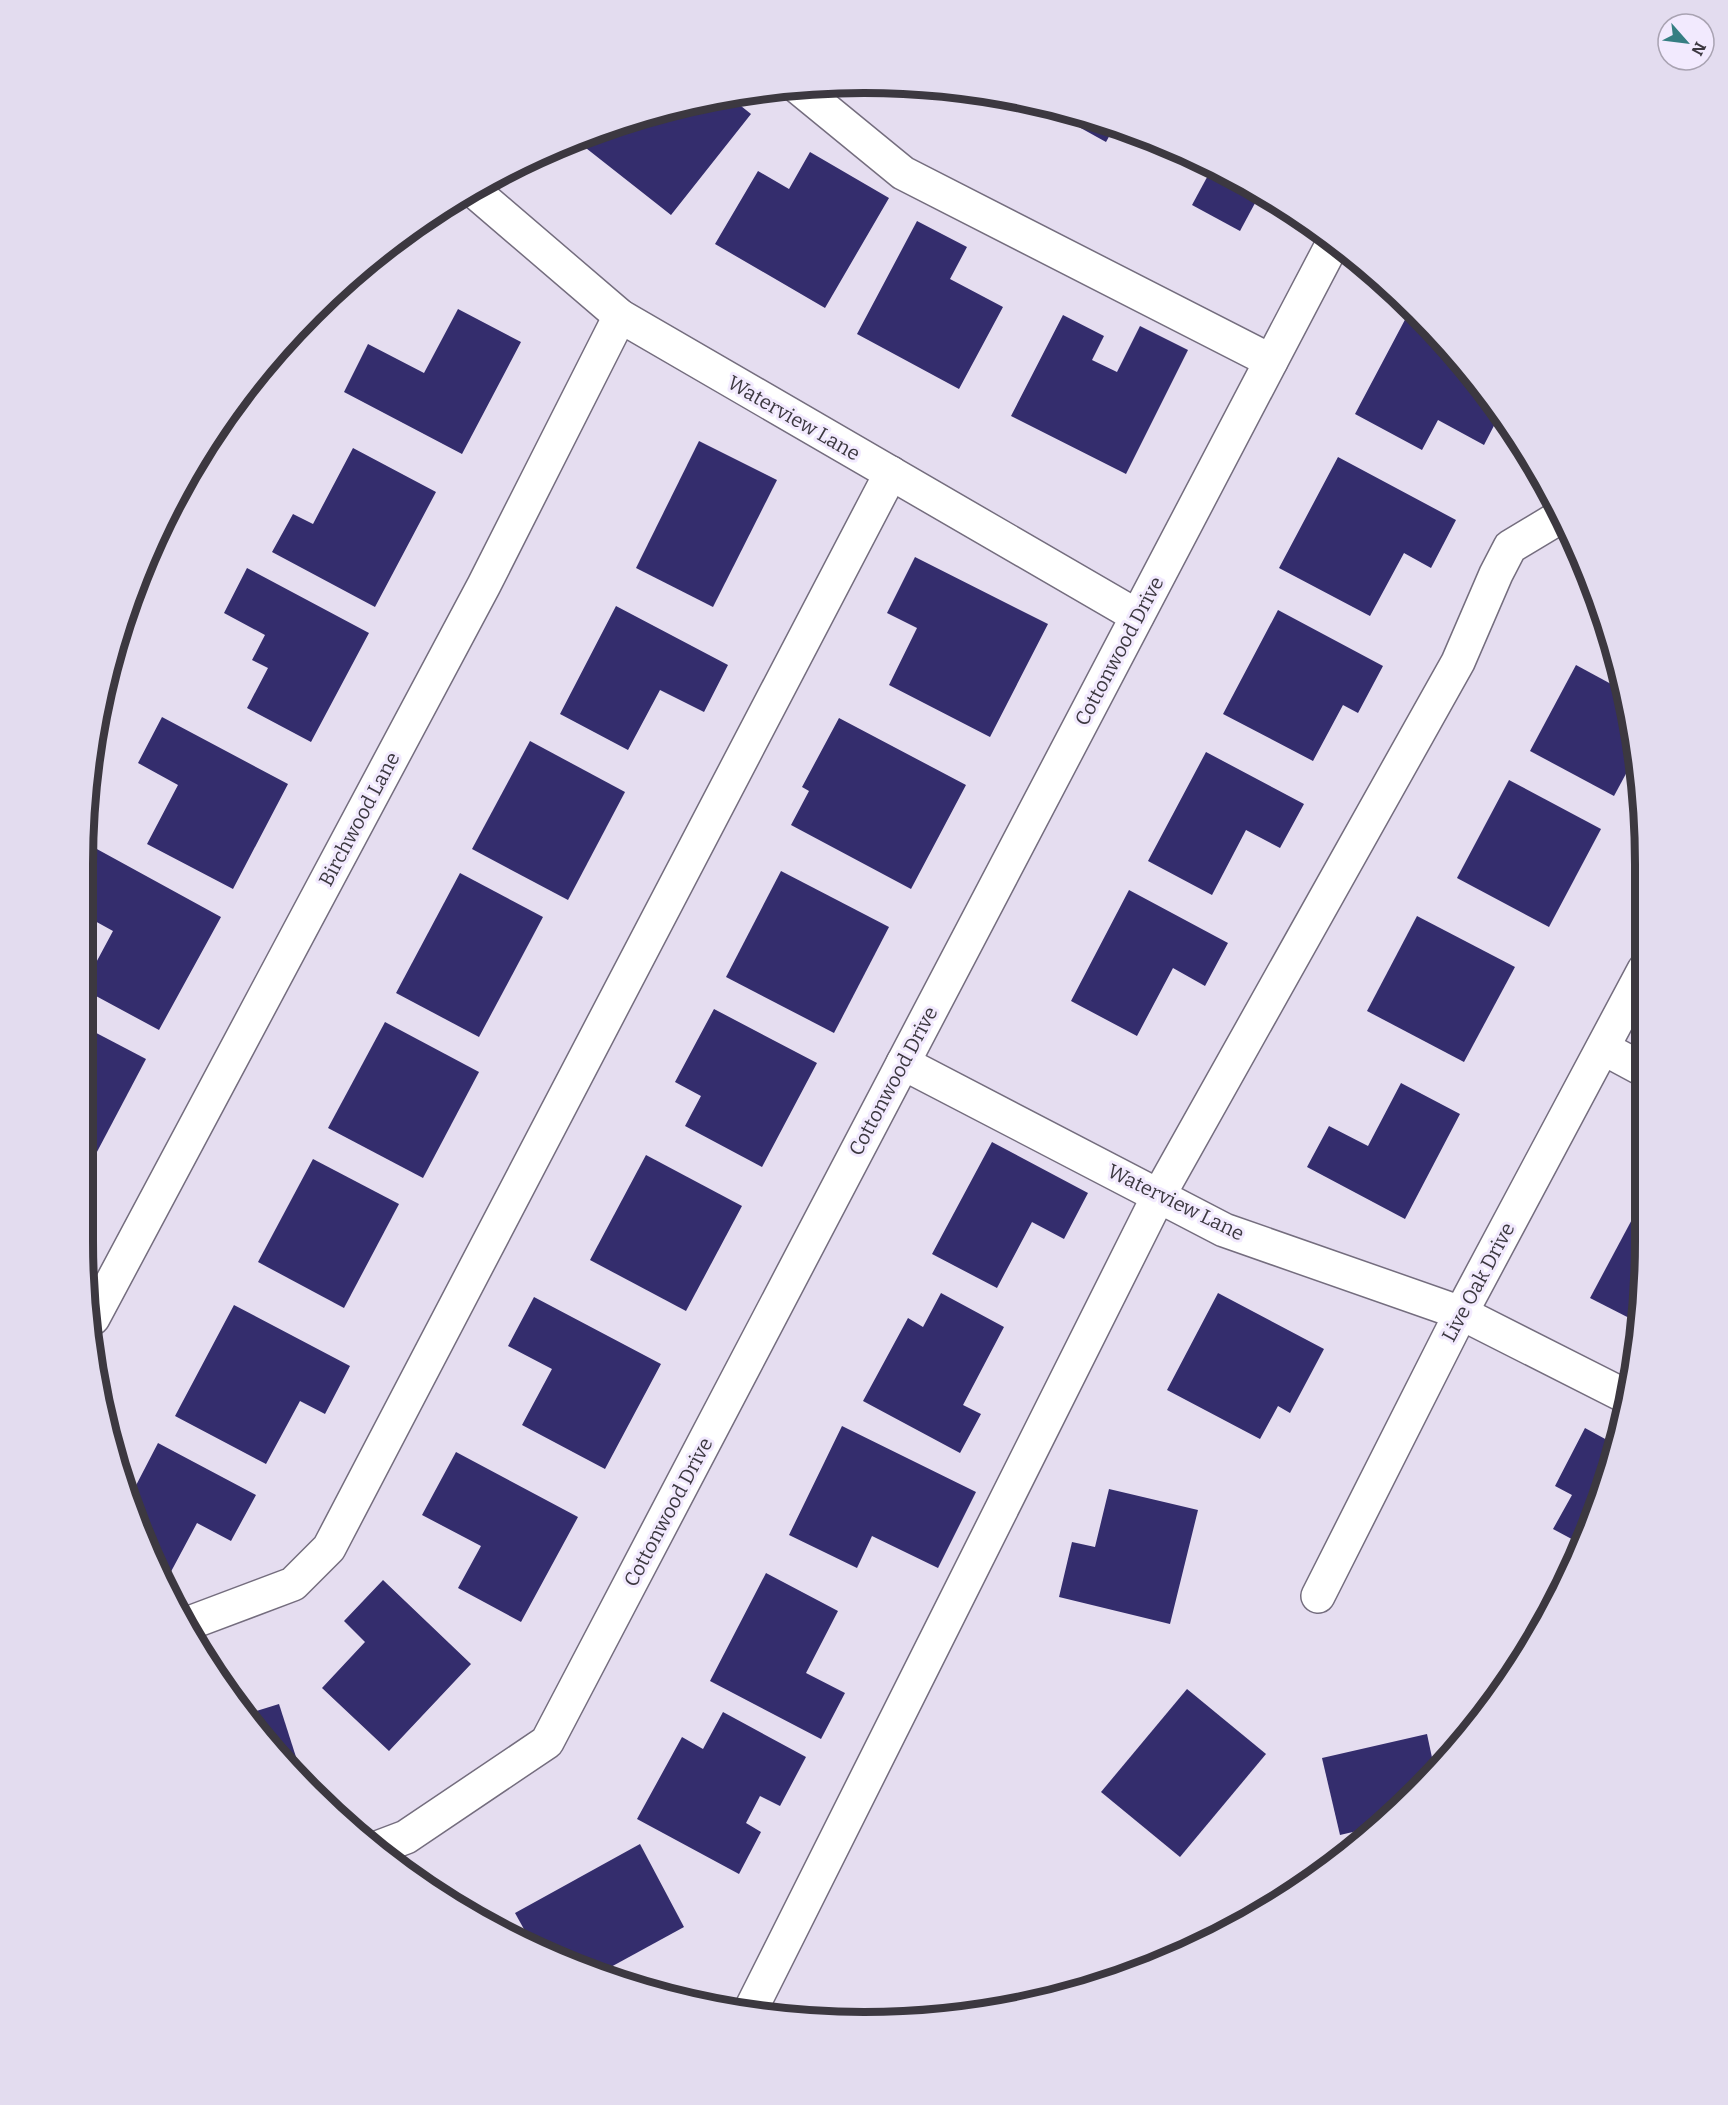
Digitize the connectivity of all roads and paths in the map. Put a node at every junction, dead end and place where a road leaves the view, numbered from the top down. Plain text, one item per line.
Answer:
1 (809, 96) edge
2 (480, 196) edge
3 (1330, 250) edge
4 (620, 316) junction
5 (1271, 362) junction
6 (891, 473) junction
7 (1554, 521) edge
8 (1137, 616) junction
9 (1635, 987) edge
10 (1603, 1048) junction
11 (903, 1063) junction
12 (1635, 1065) edge
13 (1159, 1195) junction
14 (97, 1311) edge
15 (1461, 1313) junction
16 (1620, 1392) edge
17 (1318, 1596) dead end
18 (194, 1621) edge
19 (385, 1845) edge
20 (753, 2003) edge

1 - 5 street
2 - 4 street, Waterview Lane
3 - 5 street, Cottonwood Drive
4 - 6 street, Waterview Lane
4 - 14 street, Birchwood Lane
5 - 8 street, Cottonwood Drive
6 - 8 street, Waterview Lane
6 - 18 street
7 - 13 street
8 - 11 street, Cottonwood Drive
9 - 10 street, Live Oak Drive
10 - 12 street
10 - 15 street, Live Oak Drive
11 - 13 street, Waterview Lane
11 - 19 street, Cottonwood Drive
13 - 15 street, Waterview Lane
13 - 20 street
15 - 16 street, Waterview Lane
15 - 17 street, Live Oak Drive

